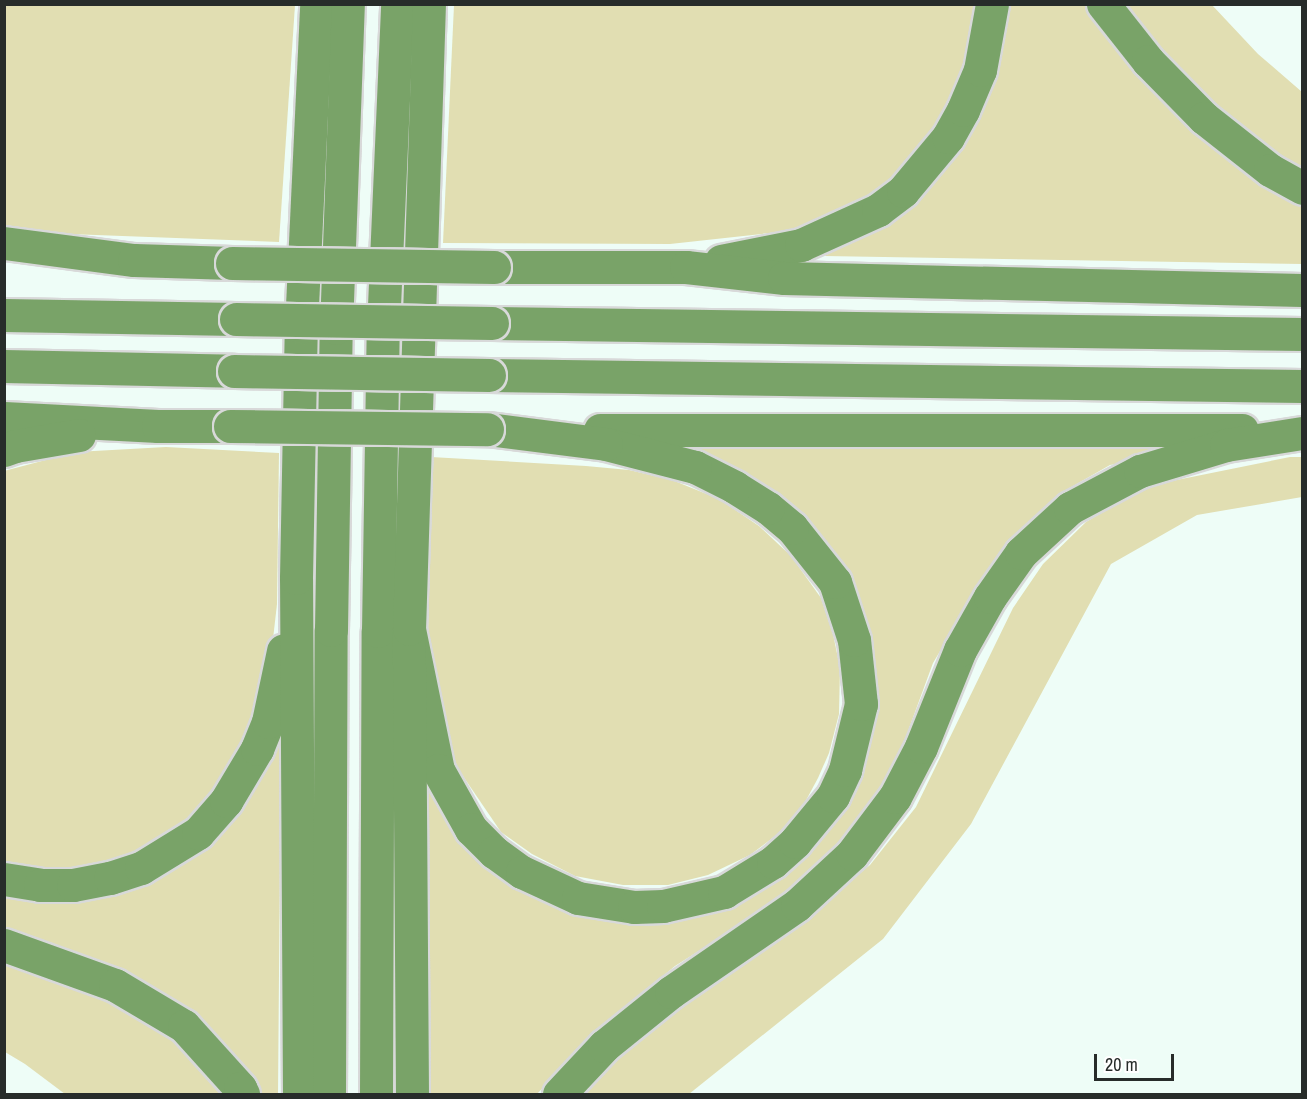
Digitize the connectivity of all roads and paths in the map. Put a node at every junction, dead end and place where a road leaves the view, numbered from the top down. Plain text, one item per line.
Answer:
1 (316, 4) edge
2 (348, 4) edge
3 (397, 4) edge
4 (429, 4) edge
5 (992, 4) edge
6 (1103, 4) edge
7 (1302, 188) edge
8 (4, 243) edge
9 (134, 260) junction
10 (4, 267) edge
11 (686, 267) junction
12 (1302, 290) edge
13 (4, 315) edge
14 (1302, 334) edge
15 (4, 366) edge
16 (1302, 386) edge
17 (4, 418) edge
18 (158, 426) junction
19 (488, 429) junction
20 (1302, 432) edge
21 (4, 450) edge
22 (296, 578) junction
23 (409, 629) junction
24 (4, 879) edge
25 (4, 945) edge
26 (243, 1095) edge
27 (299, 1095) edge
28 (329, 1095) edge
29 (376, 1095) edge
30 (412, 1095) edge
31 (559, 1095) edge

1 - 22 highway
2 - 28 highway
3 - 29 highway
4 - 23 highway
5 - 11 highway
6 - 7 highway
8 - 9 highway
9 - 10 highway
9 - 11 highway, bridge
11 - 12 highway
13 - 14 highway, bridge
15 - 16 highway, bridge
17 - 18 highway
18 - 19 highway, bridge
18 - 21 highway
19 - 20 highway
19 - 23 highway
20 - 31 highway
22 - 24 highway
22 - 27 highway
23 - 30 highway
25 - 26 highway

